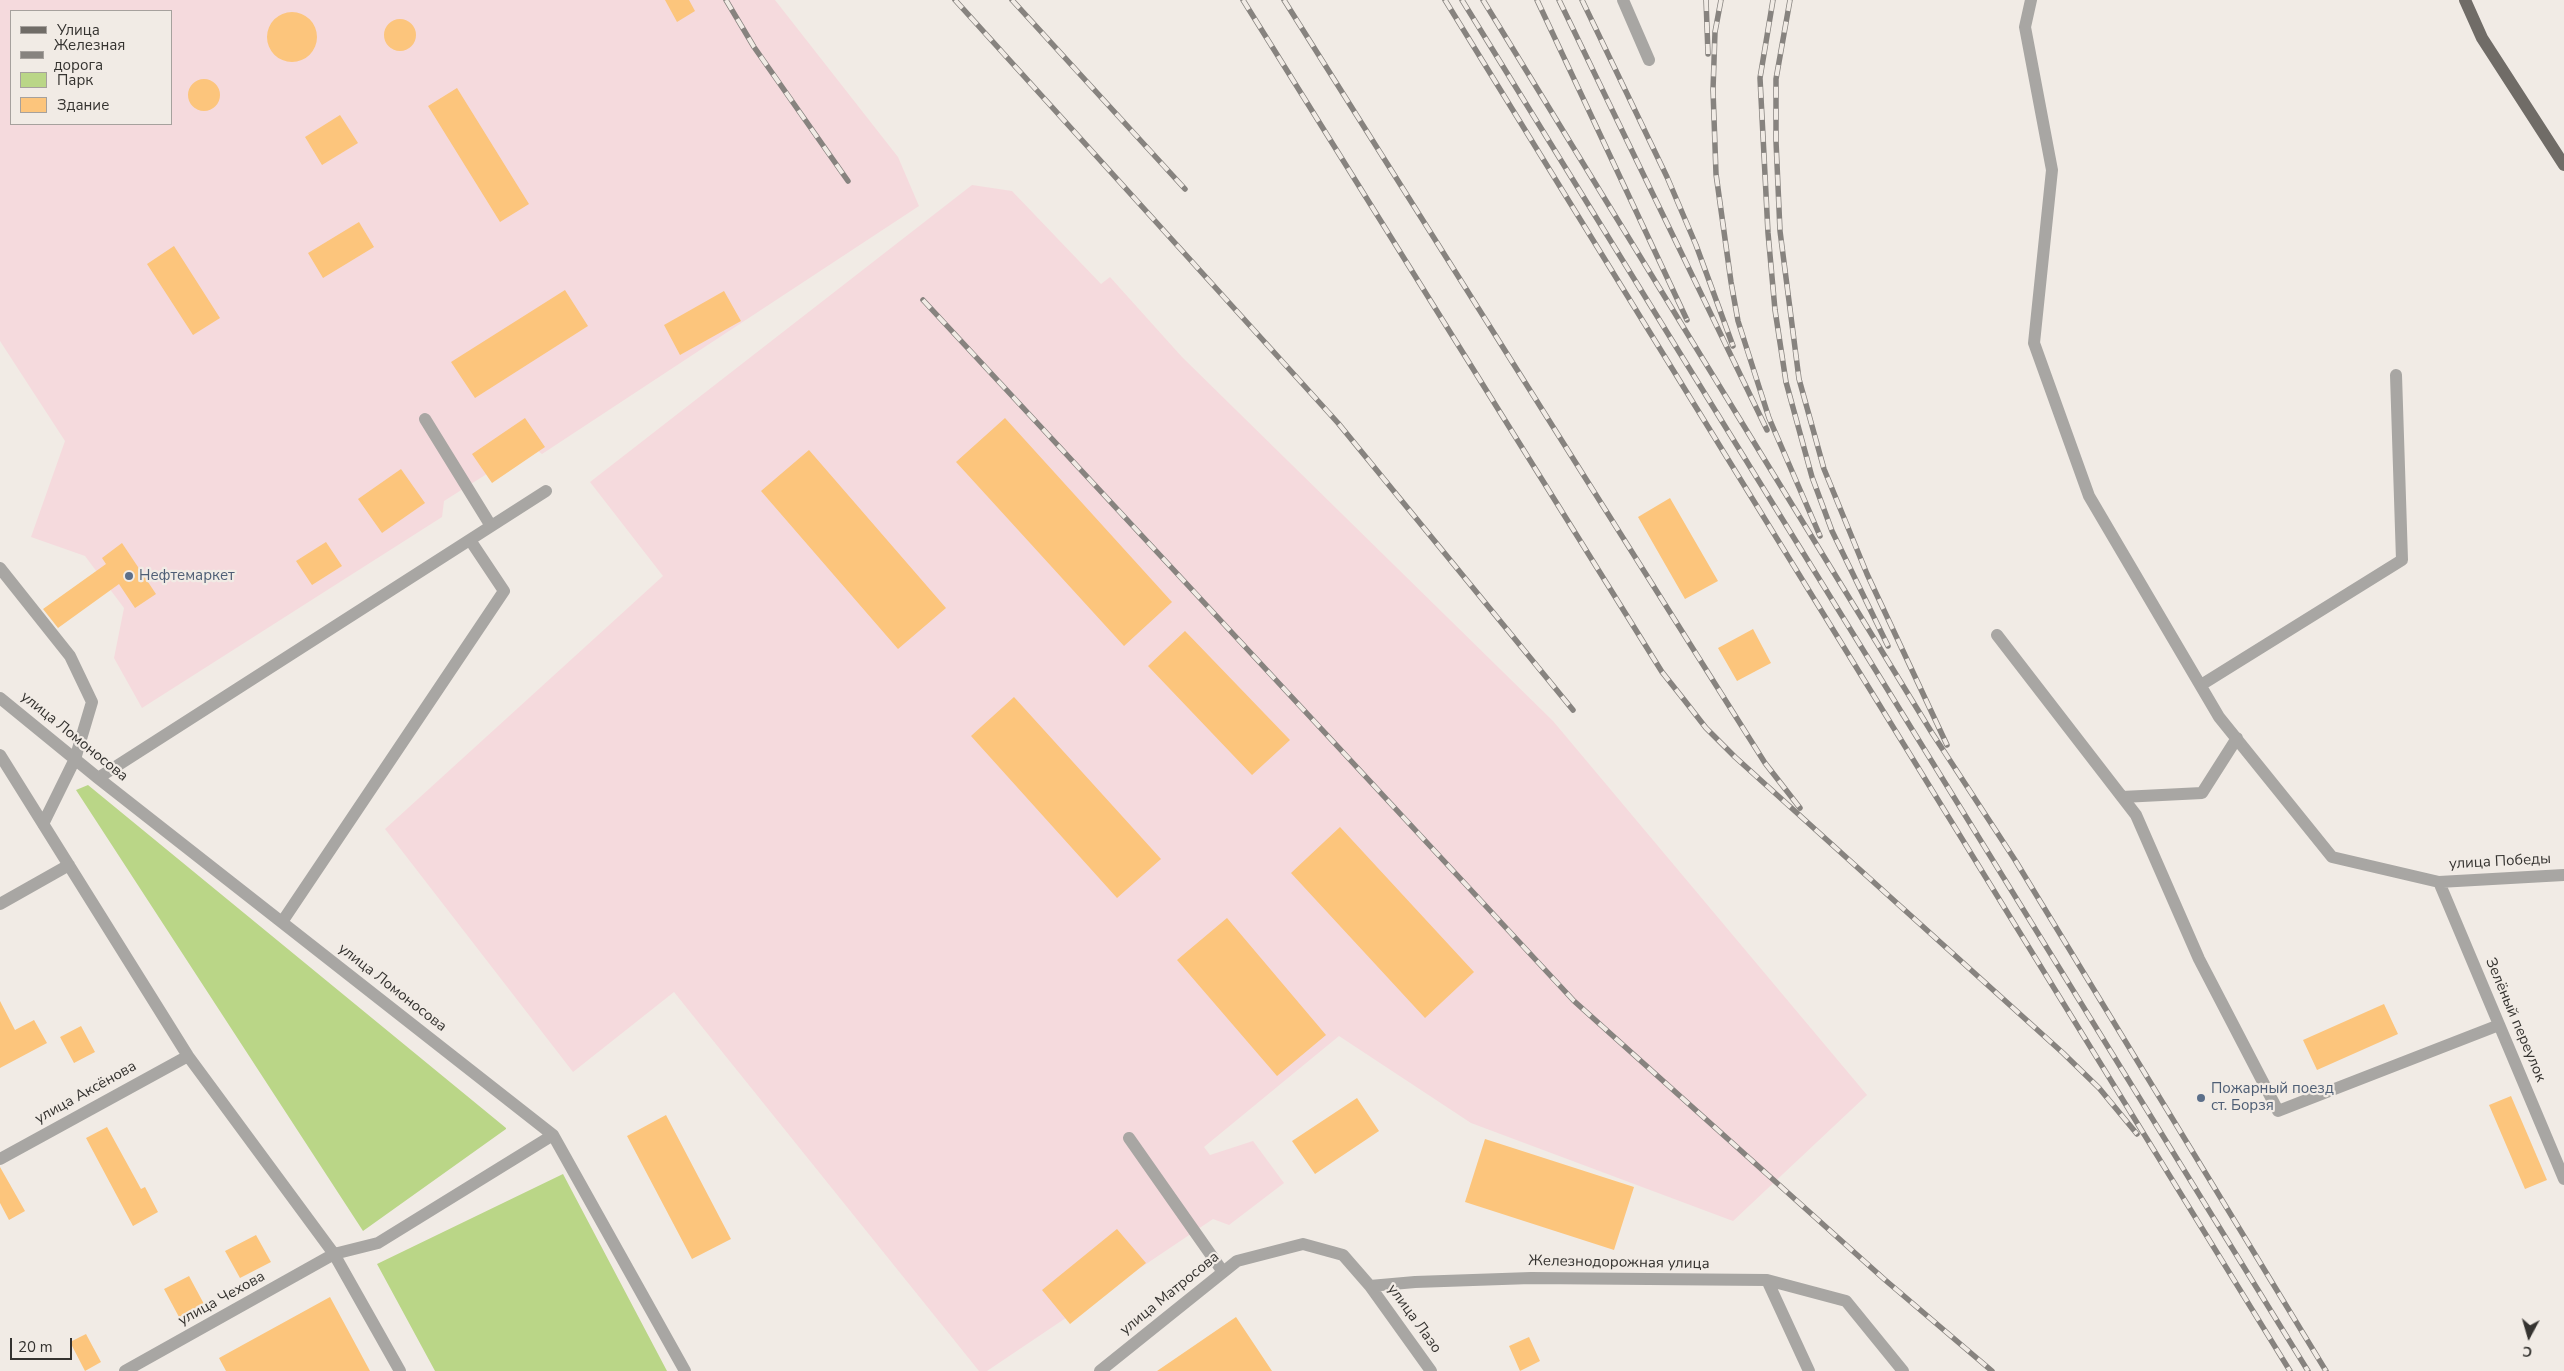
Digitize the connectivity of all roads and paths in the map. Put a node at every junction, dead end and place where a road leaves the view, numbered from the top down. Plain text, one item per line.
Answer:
1 (1623, 0) edge
2 (2031, 0) edge
3 (2465, 0) edge
4 (1650, 60) dead end
5 (2564, 165) edge
6 (2396, 375) dead end
7 (425, 419) dead end
8 (546, 491) dead end
9 (491, 526) junction
10 (470, 540) junction
11 (0, 568) edge
12 (1997, 635) dead end
13 (2201, 685) junction
14 (0, 698) edge
15 (2237, 738) junction
16 (0, 755) edge
17 (75, 759) junction
18 (98, 778) junction
19 (2122, 797) junction
20 (44, 824) junction
21 (69, 865) junction
22 (2564, 875) edge
23 (2439, 882) junction
24 (0, 904) edge
25 (282, 922) junction
26 (2499, 1025) junction
27 (188, 1056) junction
28 (553, 1135) junction
29 (1129, 1138) dead end
30 (0, 1158) edge
31 (2563, 1173) edge
32 (334, 1254) junction
33 (1223, 1272) junction
34 (1767, 1280) junction
35 (1370, 1286) junction
36 (125, 1371) edge
37 (400, 1371) edge
38 (685, 1371) edge
39 (1100, 1371) edge
40 (1431, 1371) edge
41 (1809, 1371) edge
42 (1903, 1371) edge

1 - 4 street
2 - 13 street, улица Победы
3 - 5 main road
6 - 13 street
7 - 9 street
8 - 9 street
9 - 10 street
10 - 18 street
10 - 25 street
11 - 17 street
12 - 19 street
13 - 15 street, улица Победы
14 - 17 street, улица Ломоносова
15 - 19 street
15 - 23 street, улица Победы
16 - 20 street
17 - 18 street, улица Ломоносова
17 - 20 street
18 - 25 street, улица Ломоносова
19 - 26 street
20 - 21 street
21 - 24 street
21 - 27 street
22 - 23 street, улица Победы
23 - 26 street, Зелёный переулок
25 - 28 street, улица Ломоносова
26 - 31 street, Зелёный переулок
27 - 30 street, улица Аксёнова
27 - 32 street
28 - 32 street, улица Чехова
28 - 38 street, улица Ломоносова
29 - 33 street
32 - 36 street, улица Чехова
32 - 37 street
33 - 35 street, улица Матросова
33 - 39 street, улица Матросова
34 - 35 street, Железнодорожная улица
34 - 41 street
34 - 42 street, Железнодорожная улица
35 - 40 street, улица Лазо

